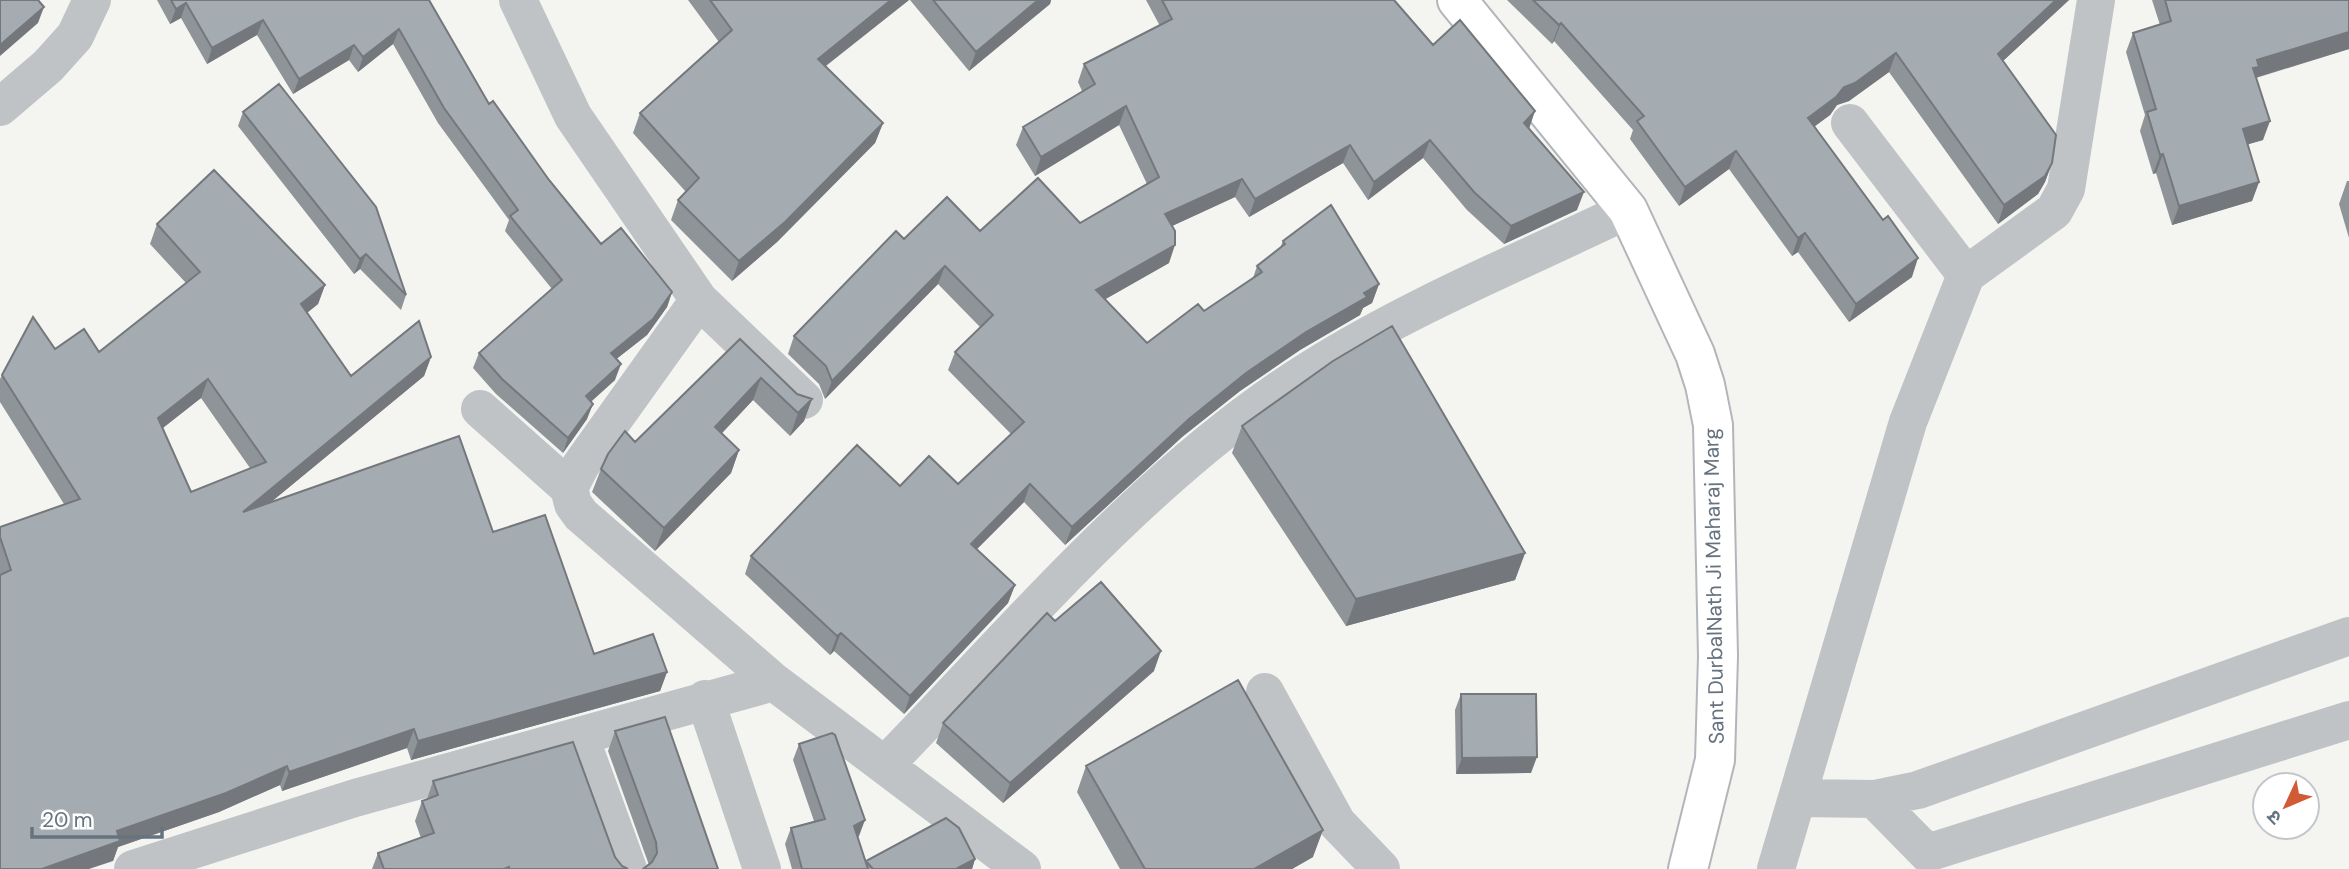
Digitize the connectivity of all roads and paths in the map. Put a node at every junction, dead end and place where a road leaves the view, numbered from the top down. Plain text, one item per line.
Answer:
1 (92, 0) edge
2 (518, 0) edge
3 (1457, 0) edge
4 (2096, 0) edge
5 (0, 107) edge
6 (1850, 122) dead end
7 (1628, 210) junction
8 (1966, 275) junction
9 (699, 300) junction
10 (804, 400) edge
11 (480, 409) dead end
12 (569, 488) junction
13 (2349, 636) edge
14 (774, 681) junction
15 (1265, 692) dead end
16 (705, 699) junction
17 (2349, 720) edge
18 (580, 737) junction
19 (886, 764) junction
20 (1799, 797) junction
21 (1874, 799) junction
22 (133, 869) edge
23 (628, 869) edge
24 (762, 869) edge
25 (1022, 869) edge
26 (1381, 869) edge
27 (1688, 869) edge
28 (1776, 869) edge

1 - 5 street
2 - 9 street
3 - 7 street, Sant DurbalNath Ji Maharaj Marg
4 - 8 street
6 - 8 street
7 - 19 street
7 - 27 street, Sant DurbalNath Ji Maharaj Marg
8 - 20 street
9 - 10 street
9 - 12 street
11 - 12 street
12 - 14 street
13 - 21 street
14 - 16 street
14 - 19 street
15 - 26 street
16 - 18 street
16 - 24 street
17 - 21 street
18 - 22 street
18 - 23 street
19 - 25 street
20 - 21 street
20 - 28 street

